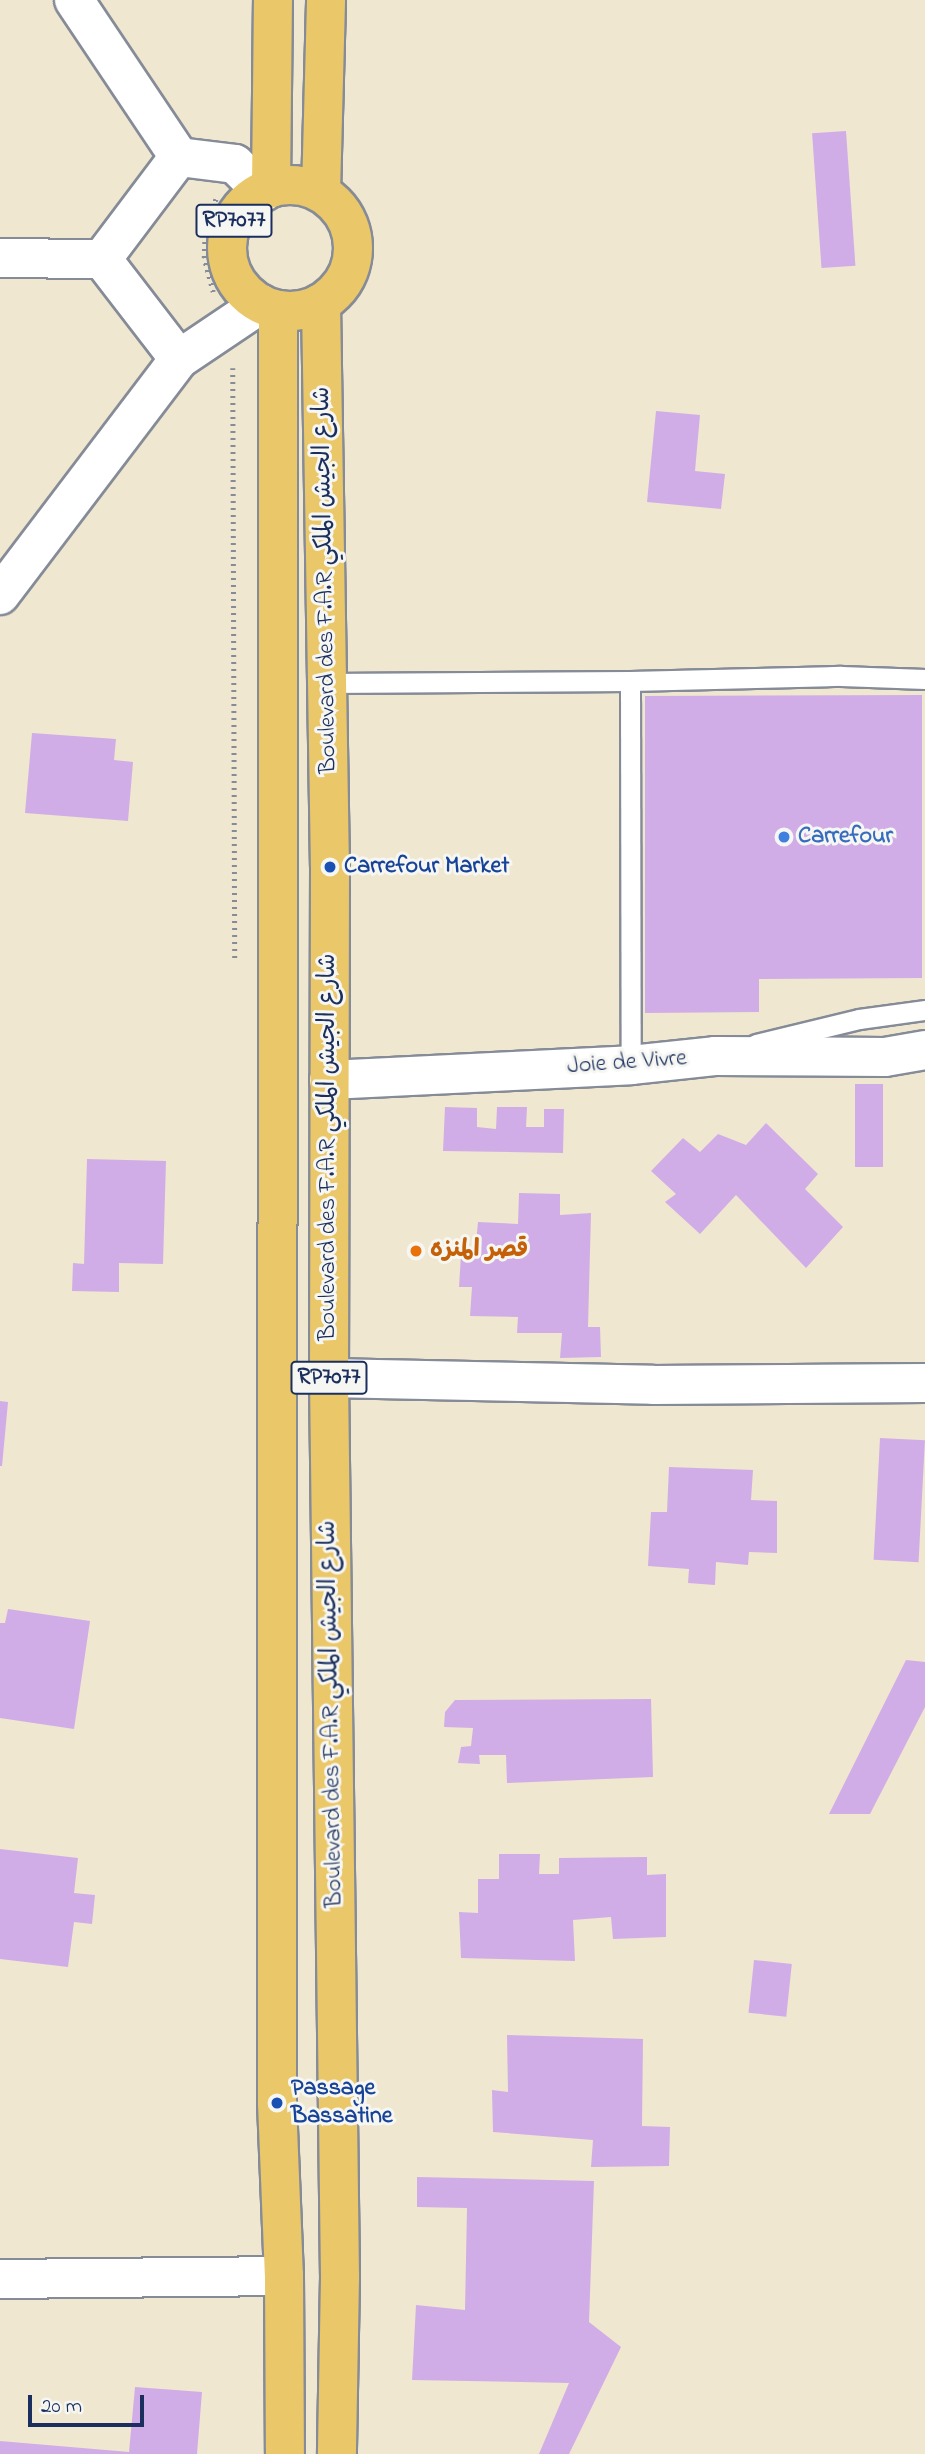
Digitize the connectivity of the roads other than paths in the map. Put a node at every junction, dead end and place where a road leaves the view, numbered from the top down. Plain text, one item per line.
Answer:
1 (74, 0) edge
2 (273, 0) edge
3 (326, 0) edge
4 (179, 157) junction
5 (267, 190) junction
6 (321, 193) junction
7 (0, 258) edge
8 (102, 259) junction
9 (321, 303) junction
10 (258, 313) junction
11 (179, 359) junction
12 (0, 595) edge
13 (925, 679) edge
14 (630, 681) junction
15 (327, 683) junction
16 (925, 1010) edge
17 (925, 1050) edge
18 (715, 1056) junction
19 (631, 1065) junction
20 (329, 1080) junction
21 (329, 1378) junction
22 (925, 1383) edge
23 (284, 2276) junction
24 (0, 2279) edge
25 (285, 2454) edge
26 (337, 2454) edge

1 - 4 street
2 - 5 main road, RP7077
3 - 6 main road
4 - 5 street
4 - 8 street
5 - 6 main road, RP7077
5 - 10 main road, RP7077
6 - 9 main road
7 - 8 street
8 - 11 street
9 - 10 main road
9 - 15 main road, Boulevard des F.A.R شارع الجيش الملكي / RP7077
10 - 11 street
10 - 23 main road, Boulevard des F.A.R شارع الجيش الملكي / RP7077
11 - 12 street
13 - 14 lane
14 - 15 lane
14 - 19 lane
15 - 20 main road, Boulevard des F.A.R شارع الجيش الملكي / RP7077
16 - 18 lane
17 - 18 street, Joie de Vivre
18 - 19 street, Joie de Vivre
19 - 20 street, Joie de Vivre
20 - 21 main road, Boulevard des F.A.R شارع الجيش الملكي / RP7077
21 - 22 street
21 - 26 main road, Boulevard des F.A.R شارع الجيش الملكي / RP7077
23 - 24 street
23 - 25 main road, Boulevard des F.A.R شارع الجيش الملكي / RP7077

